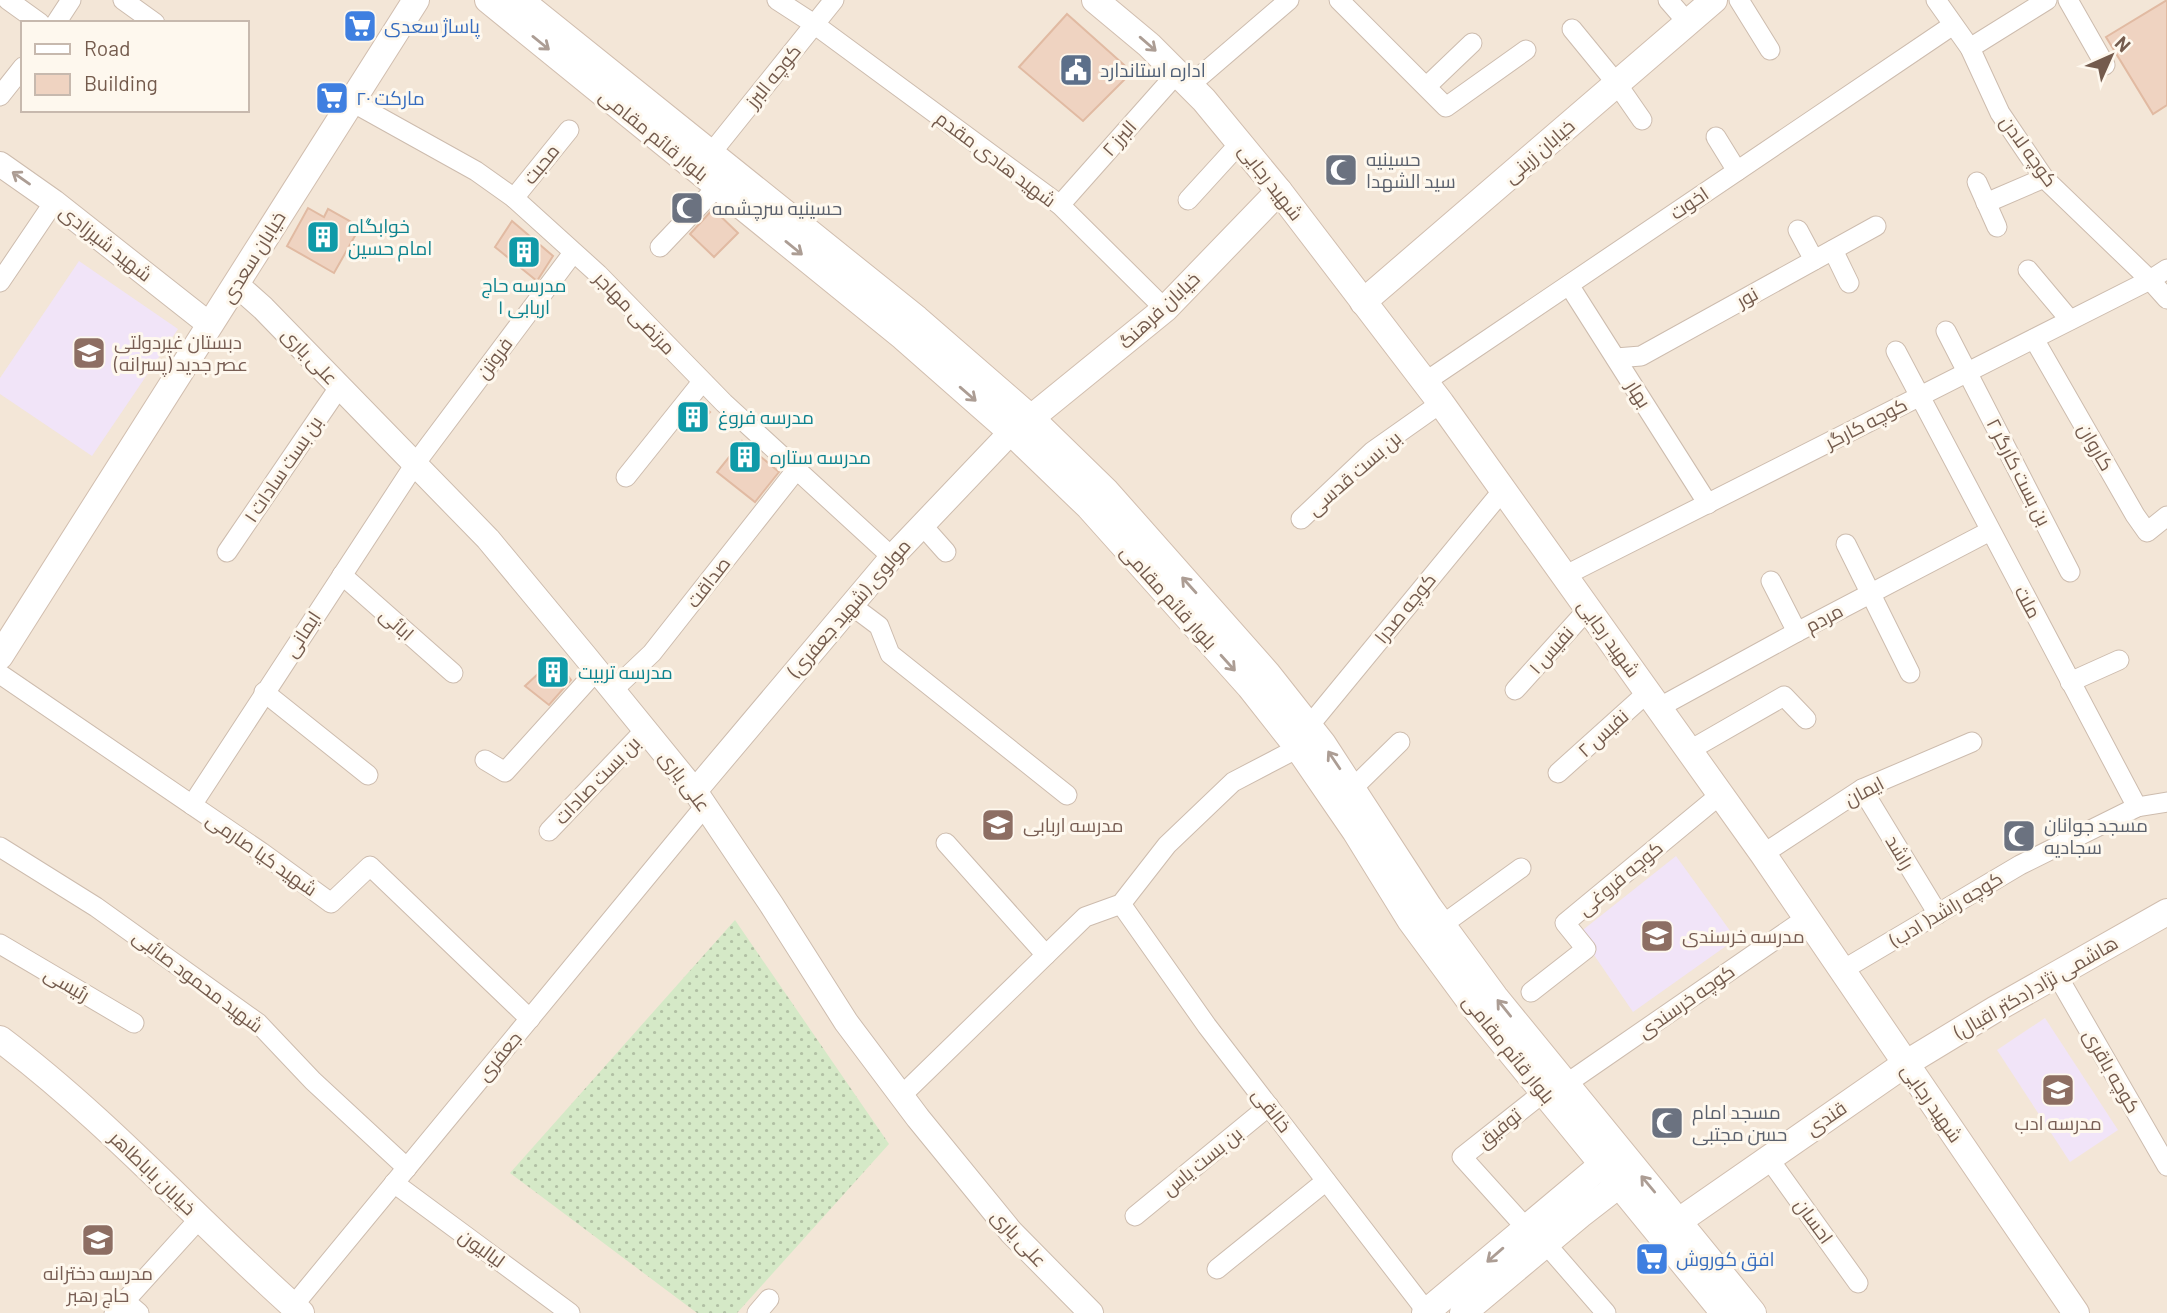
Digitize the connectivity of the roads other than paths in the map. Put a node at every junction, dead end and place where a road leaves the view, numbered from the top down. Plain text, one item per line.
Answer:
1 (8, 0) edge
2 (71, 0) edge
3 (123, 0) edge
4 (416, 0) edge
5 (488, 0) edge
6 (520, 0) edge
7 (778, 0) edge
8 (834, 0) edge
9 (1095, 0) edge
10 (1289, 0) edge
11 (1339, 0) edge
12 (1668, 0) edge
13 (1714, 0) edge
14 (1739, 0) edge
15 (1936, 0) edge
16 (2047, 0) edge
17 (2068, 0) edge
18 (37, 21) edge
19 (57, 21) edge
20 (152, 21) edge
21 (1688, 23) junction
22 (814, 24) junction
23 (1953, 25) junction
24 (1572, 29) dead end
25 (1472, 43) dead end
26 (1970, 48) junction
27 (1526, 50) dead end
28 (1770, 50) dead end
29 (2105, 65) dead end
30 (21, 70) edge
31 (1184, 79) junction
32 (1617, 83) junction
33 (1427, 86) junction
34 (0, 96) edge
35 (352, 102) junction
36 (1642, 120) dead end
37 (569, 130) dead end
38 (1716, 137) dead end
39 (1240, 143) junction
40 (712, 152) junction
41 (0, 164) edge
42 (1737, 171) junction
43 (2044, 178) junction
44 (1977, 183) dead end
45 (718, 186) junction
46 (1279, 191) junction
47 (514, 198) junction
48 (1188, 201) dead end
49 (54, 202) junction
50 (1986, 204) junction
51 (1060, 205) junction
52 (1876, 226) dead end
53 (1997, 227) dead end
54 (1798, 230) dead end
55 (660, 247) dead end
56 (1833, 250) junction
57 (573, 253) junction
58 (1814, 260) junction
59 (2028, 270) dead end
60 (2159, 274) edge
61 (0, 282) edge
62 (1849, 283) dead end
63 (236, 285) junction
64 (1569, 285) junction
65 (2167, 299) edge
66 (1363, 302) junction
67 (881, 304) junction
68 (1165, 309) junction
69 (2070, 320) junction
70 (210, 325) junction
71 (1947, 331) dead end
72 (2034, 339) junction
73 (1896, 351) dead end
74 (1616, 358) junction
75 (1969, 371) junction
76 (702, 382) junction
77 (1425, 382) junction
78 (340, 386) junction
79 (1920, 396) junction
80 (1441, 403) junction
81 (1021, 425) junction
82 (415, 464) junction
83 (797, 469) junction
84 (626, 477) dead end
85 (1503, 490) junction
86 (1708, 504) junction
87 (1301, 519) dead end
88 (2165, 522) edge
89 (922, 525) junction
90 (1990, 531) junction
91 (1846, 544) dead end
92 (226, 552) dead end
93 (946, 552) dead end
94 (892, 557) junction
95 (2070, 572) dead end
96 (342, 575) junction
97 (1564, 576) junction
98 (1771, 581) dead end
99 (1872, 593) junction
100 (851, 605) junction
101 (1588, 609) junction
102 (1797, 632) junction
103 (0, 656) edge
104 (2119, 660) dead end
105 (597, 670) junction
106 (453, 673) dead end
107 (1910, 673) dead end
108 (0, 674) edge
109 (2070, 682) junction
110 (613, 690) junction
111 (1515, 690) dead end
112 (264, 692) junction
113 (1653, 700) junction
114 (1806, 719) dead end
115 (645, 730) junction
116 (1304, 737) junction
117 (1400, 742) dead end
118 (1972, 742) dead end
119 (1690, 750) junction
120 (485, 760) dead end
121 (1558, 773) dead end
122 (368, 775) dead end
123 (1353, 788) junction
124 (1862, 789) junction
125 (1720, 794) junction
126 (1067, 795) dead end
127 (700, 798) junction
128 (2167, 802) edge
129 (192, 805) junction
130 (2137, 807) junction
131 (1364, 825) junction
132 (549, 831) dead end
133 (946, 843) dead end
134 (0, 847) edge
135 (1763, 854) junction
136 (1521, 867) dead end
137 (1121, 904) junction
138 (2167, 912) edge
139 (1938, 914) junction
140 (1805, 919) junction
141 (1442, 925) junction
142 (0, 944) edge
143 (1046, 955) junction
144 (1841, 971) junction
145 (2057, 975) junction
146 (1531, 992) dead end
147 (530, 1019) junction
148 (135, 1023) dead end
149 (0, 1039) edge
150 (1905, 1064) junction
151 (1555, 1088) junction
152 (901, 1096) junction
153 (1269, 1106) junction
154 (1769, 1159) junction
155 (1603, 1164) junction
156 (2167, 1167) edge
157 (407, 1168) junction
158 (1326, 1181) junction
159 (394, 1184) junction
160 (1620, 1184) junction
161 (1572, 1206) junction
162 (1135, 1216) dead end
163 (200, 1218) junction
164 (1679, 1221) junction
165 (1536, 1236) junction
166 (1217, 1269) dead end
167 (1858, 1283) dead end
168 (126, 1309) edge
169 (297, 1310) edge
170 (1426, 1312) edge
171 (570, 1313) edge
172 (1091, 1313) edge
173 (1463, 1313) edge
174 (1606, 1313) edge
175 (1724, 1313) edge
176 (1753, 1313) edge
177 (2076, 1313) edge

1 - 18 street
2 - 19 street
3 - 20 street
4 - 35 main road, خیابان سعدی
5 -> 45 main road, بلوار قائم مقامی
6 - 40 main road, بلوار قائم مقامی
7 - 22 street, شهید هادی مقدم
8 - 22 street, کوچه البرز
9 -> 31 main road, شهید رجایی
10 - 31 street, البرز ۲
11 - 33 street
12 - 21 street
13 - 21 main road, خیابان زرینی
14 - 28 street
15 - 23 street, کوچه لادن
16 - 26 street
17 - 29 street
21 - 32 main road, خیابان زرینی
22 - 40 street, کوچه البرز
22 - 51 street, شهید هادی مقدم
23 - 26 street, کوچه لادن
23 - 42 street, اخوت
24 - 32 street
25 - 33 street
26 - 43 street, کوچه لادن
27 - 33 street
30 - 34 street
31 - 39 main road, شهید رجایی
31 - 51 street, البرز ۲
32 - 36 street
32 - 66 main road, خیابان زرینی
35 - 47 street, مرتضی مهاجر
35 - 63 main road, خیابان سعدی
37 - 47 street, محبت
38 - 42 street
39 - 46 main road, شهید رجایی
39 - 48 street
40 - 67 main road, بلوار قائم مقامی
49 -> 41 street, شهید شیرزادی
42 - 64 street, اخوت
43 - 50 street
43 - 60 street, کوچه لادن
44 - 50 street
45 - 55 street
45 -> 67 main road, بلوار قائم مقامی
46 - 66 main road, شهید رجایی
46 - 68 main road, خیابان فرهنگ
47 - 57 street, مرتضی مهاجر
49 - 61 street
49 - 70 street, شهید شیرزادی
50 - 53 street
51 - 68 street, شهید هادی مقدم
52 - 56 street, نور
54 - 58 street
56 - 58 street, نور
56 - 62 street
57 - 76 street, مرتضی مهاجر
57 - 82 street, فروتن
58 - 74 street, نور
59 - 69 street
60 - 65 street, کوچه لادن
60 - 69 street, کوچه کارگر
63 - 70 main road, خیابان سعدی
63 - 78 street, علی یاری
64 - 74 street, بهار
64 - 77 street, اخوت
66 - 77 main road, شهید رجایی
67 - 81 main road, بلوار قائم مقامی
68 - 81 main road, خیابان فرهنگ
69 - 72 street, کوچه کارگر
70 - 103 main road, خیابان سعدی
71 - 75 street, بن بست کارگر ۲
72 - 75 street, کوچه کارگر
72 - 88 street, کاروان
73 - 79 street, ملت
74 - 86 street, بهار
75 - 79 street, کوچه کارگر
75 - 95 street, بن بست کارگر ۲
76 - 83 street, مرتضی مهاجر
76 - 84 street
77 - 80 main road, شهید رجایی
78 - 82 street, علی یاری
78 - 92 street, بن بست سادات ۱
79 - 86 street, کوچه کارگر
79 - 90 street, ملت
80 - 85 main road, شهید رجایی
80 - 87 street, بن بست قدسی
81 - 89 street, مولوی (شهید جعفری)
81 - 116 main road, بلوار قائم مقامی
82 - 96 street, ایمانی
82 - 105 street, علی یاری
83 - 94 street, مرتضی مهاجر
83 - 110 street, صداقت
85 - 97 main road, شهید رجایی
85 - 116 street, کوچه صدرا
86 - 97 street, کوچه کارگر
89 - 93 street
89 - 94 street, مولوی (شهید جعفری)
90 - 99 street, مردم
90 - 109 street, ملت
91 - 99 street
94 - 100 street, مولوی (شهید جعفری)
96 - 106 street, ابائی
96 - 112 street, ایمانی
97 - 101 main road, شهید رجایی
98 - 102 street
99 - 102 street, مردم
99 - 107 street
100 - 126 street
100 - 127 street, مولوی (شهید جعفری)
101 - 111 street, نفیس ‍۱
101 - 113 main road, شهید رجایی
102 - 113 street, مردم
104 - 109 street
105 - 110 street, علی یاری
105 - 120 street
108 - 129 street, شهید کیا صارمی
109 - 130 street, ملت
110 - 115 street, علی یاری
112 - 122 street
112 - 129 street, ایمانی
113 - 119 main road, شهید رجایی
113 - 121 street, نفیس ۲
114 - 119 street
115 - 127 street, علی یاری
115 - 132 street, بن بست صادات
123 -> 116 main road, بلوار قائم مقامی
116 - 131 main road, بلوار قائم مقامی
116 - 137 street
117 - 123 street
118 - 124 street, ایمان
119 - 125 main road, شهید رجایی
123 - 131 main road, بلوار قائم مقامی
124 - 135 street, ایمان
124 - 139 street, راشد
125 - 135 main road, شهید رجایی
125 - 146 street, کوچه فروغی
127 - 147 street, جعفری
127 - 152 street, علی یاری
128 - 130 street, کوچه راشد( ادب)
129 - 147 street, شهید کیا صارمی
130 - 139 street, کوچه راشد( ادب)
131 - 141 main road, بلوار قائم مقامی
131 - 151 main road, بلوار قائم مقامی
133 - 143 street
134 - 157 street, شهید محمود صائبی
135 - 140 main road, شهید رجایی
136 - 141 street
137 - 143 street
137 - 153 street, خالقی
138 - 145 main road, هاشمی نژاد (دکتر اقبال)
139 - 144 street, کوچه راشد( ادب)
140 - 144 main road, شهید رجایی
140 - 151 street, کوچه خرسندی
151 -> 141 main road, بلوار قائم مقامی
142 - 148 street, رئیسی
143 - 152 street
144 - 150 main road, شهید رجایی
145 - 150 main road, هاشمی نژاد (دکتر اقبال)
145 - 156 street, کوچه باقری
147 - 157 street, جعفری
149 - 163 main road, خیابان باباطاهر
150 - 154 main road, قندی
150 - 177 main road, شهید رجایی
151 - 155 main road, بلوار قائم مقامی
164 -> 151 main road, بلوار قائم مقامی
151 - 165 street, توفیق
152 - 172 street, علی یاری
153 - 158 street, خالقی
153 - 162 street, بن بست یاس
154 - 164 main road, قندی
154 - 167 street, احسان
155 - 160 main road, بلوار قائم مقامی
155 - 161 main road
157 - 159 street, جعفری
158 - 166 street
158 - 170 street, خالقی
159 - 169 street, جعفری
159 - 171 street, لیالیون
160 - 161 main road
160 - 175 main road, بلوار قائم مقامی
161 - 165 main road
163 - 168 street
163 - 169 main road, خیابان باباطاهر
164 - 176 main road, بلوار قائم مقامی
165 -> 170 main road
165 - 173 main road
165 - 174 street

